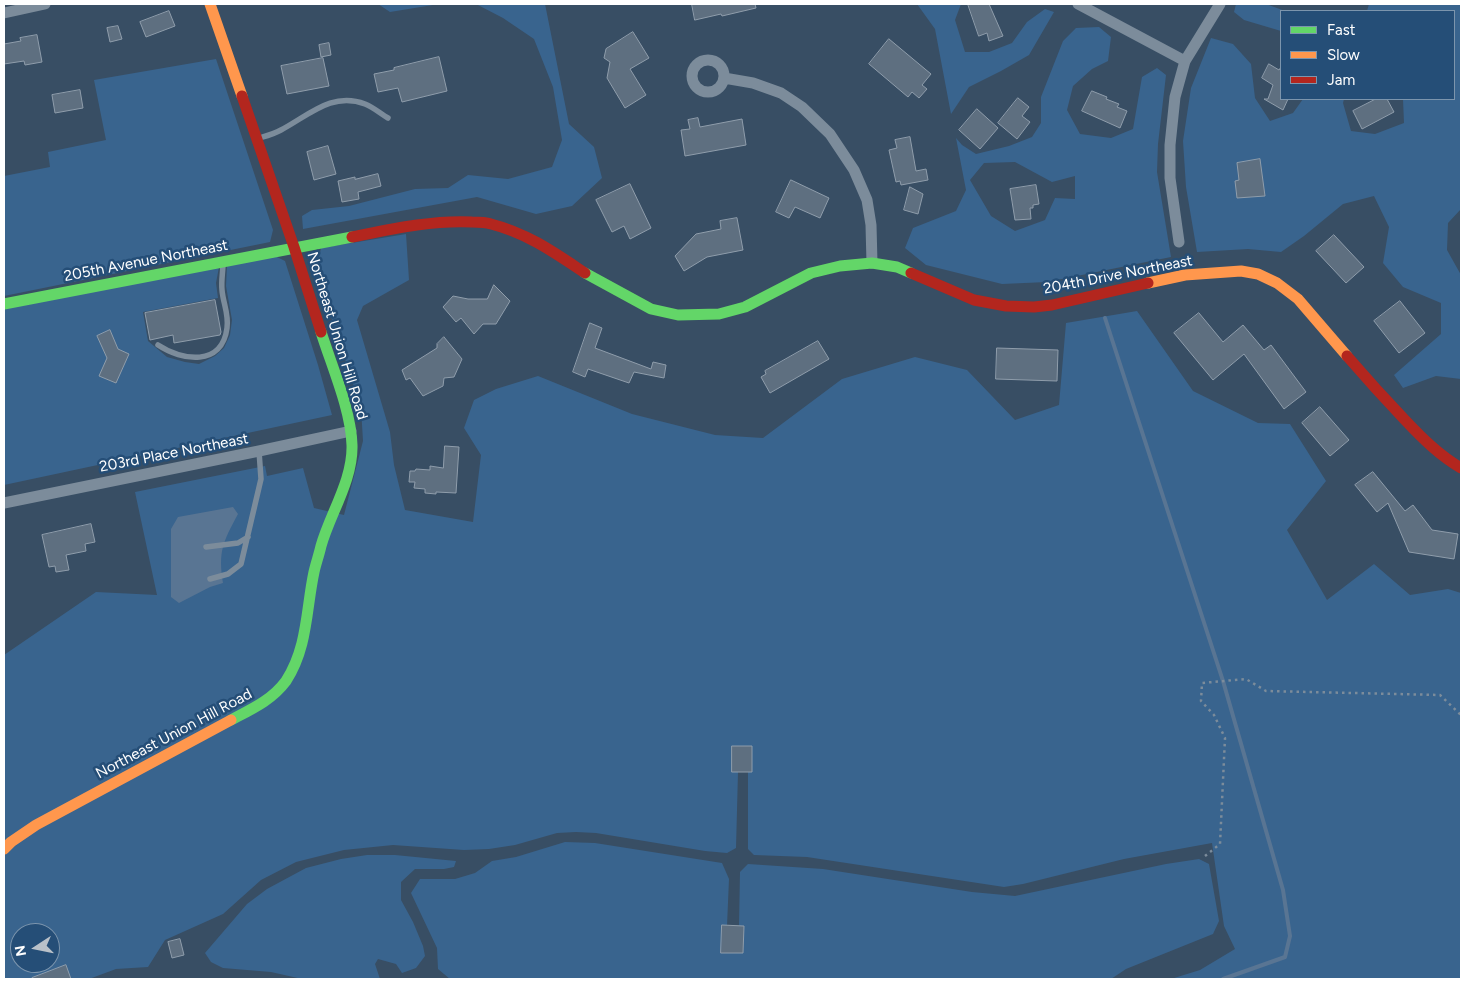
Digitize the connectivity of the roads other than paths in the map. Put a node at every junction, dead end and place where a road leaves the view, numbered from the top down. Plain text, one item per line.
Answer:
1 (45, 4) edge
2 (210, 4) edge
3 (1078, 4) edge
4 (1220, 4) edge
5 (4, 12) edge
6 (1186, 60) junction
7 (724, 78) dead end
8 (388, 118) dead end
9 (257, 139) junction
10 (1179, 242) dead end
11 (294, 247) junction
12 (223, 261) junction
13 (872, 263) junction
14 (4, 304) edge
15 (158, 345) dead end
16 (350, 431) junction
17 (259, 451) junction
18 (1461, 468) edge
19 (4, 502) edge
20 (248, 537) junction
21 (206, 547) dead end
22 (210, 579) dead end
23 (4, 849) edge

1 - 5 street
2 - 9 street, Northeast Union Hill Road
3 - 6 street
4 - 6 street
6 - 10 street
7 - 13 street
8 - 9 lane
9 - 11 street, Northeast Union Hill Road
11 - 12 street, 205th Avenue Northeast
11 - 13 street, 204th Drive Northeast
11 - 16 street, Northeast Union Hill Road
12 - 14 street, 205th Avenue Northeast
12 - 15 lane
13 - 18 street, 204th Drive Northeast
16 - 17 street, 203rd Place Northeast
16 - 23 street, Northeast Union Hill Road
17 - 19 street, 203rd Place Northeast
17 - 20 lane
20 - 21 lane
20 - 22 lane

